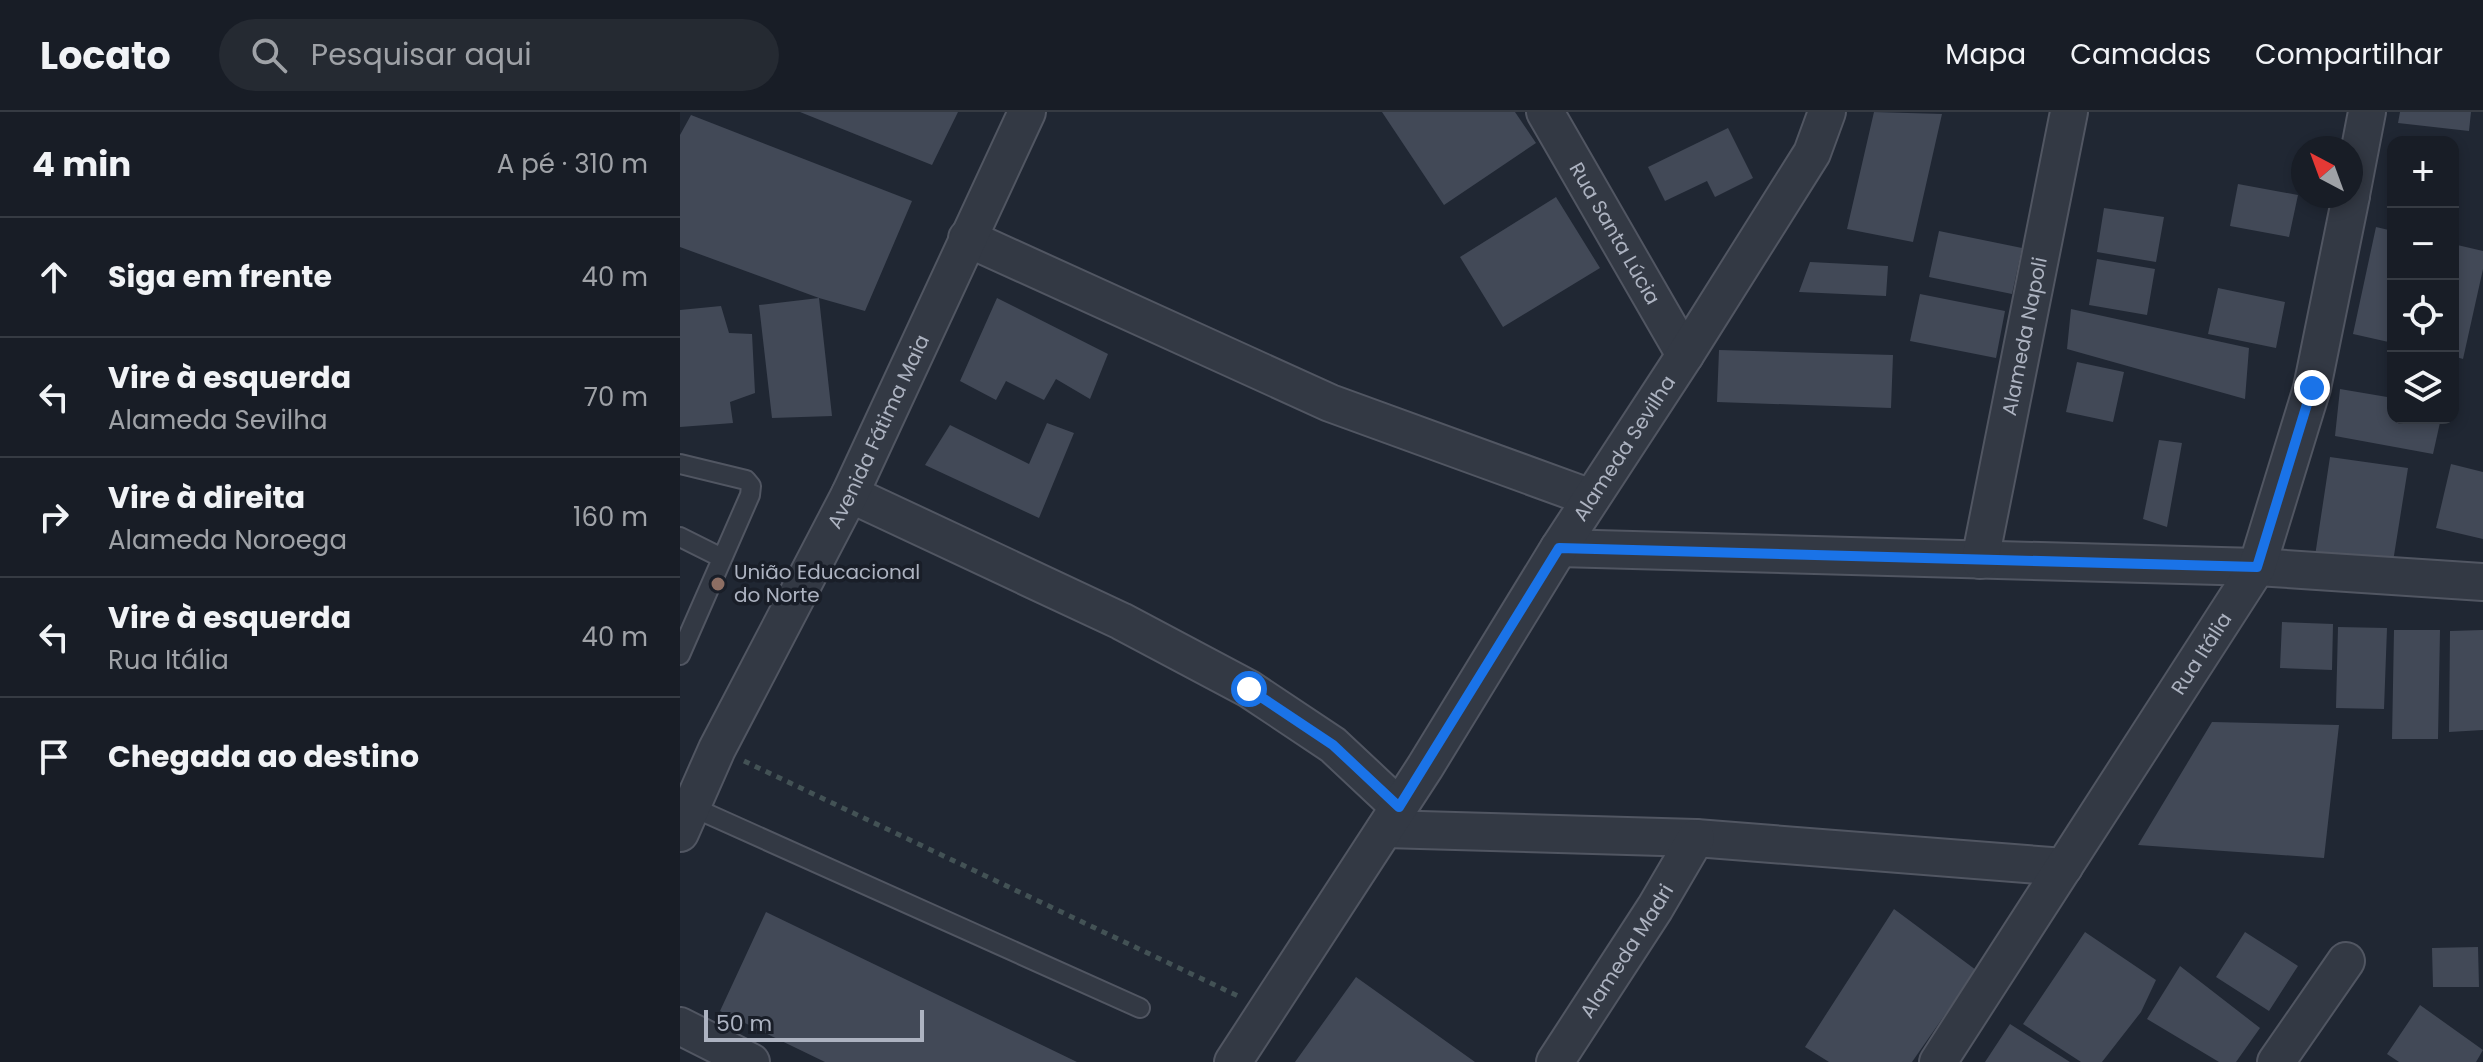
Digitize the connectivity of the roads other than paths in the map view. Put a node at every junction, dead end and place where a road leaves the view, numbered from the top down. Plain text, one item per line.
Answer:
1 (1027, 112) edge
2 (1545, 112) edge
3 (1827, 112) edge
4 (2069, 112) edge
5 (2367, 112) edge
6 (2362, 136) edge
7 (2349, 208) edge
8 (967, 238) junction
9 (1685, 355) junction
10 (680, 464) edge
11 (850, 494) junction
12 (1591, 498) junction
13 (680, 537) edge
14 (1559, 548) junction
15 (722, 558) junction
16 (1980, 560) junction
17 (2257, 567) junction
18 (2483, 582) edge
19 (680, 608) edge
20 (698, 617) junction
21 (680, 655) edge
22 (1392, 818) junction
23 (685, 819) edge
24 (1696, 838) junction
25 (2064, 867) junction
26 (2346, 961) dead end
27 (1140, 1008) dead end
28 (680, 1026) edge
29 (751, 1062) edge
30 (1233, 1062) edge
31 (1555, 1062) edge
32 (1938, 1062) edge
33 (2276, 1062) edge

1 - 8 street, Avenida Fátima Maia
2 - 9 street, Rua Santa Lúcia
3 - 9 street, Alameda Sevilha
4 - 16 street, Alameda Napoli
5 - 6 street, Rua Itália
7 - 17 street, Rua Itália
8 - 11 street, Avenida Fátima Maia
8 - 12 street
9 - 12 street, Alameda Sevilha
10 - 15 lane
11 - 22 street
11 - 23 street, Avenida Fátima Maia
12 - 14 street, Alameda Sevilha
13 - 15 lane
14 - 16 street
14 - 22 street, Alameda Sevilha
15 - 20 lane
16 - 17 street
17 - 18 street
17 - 25 street, Rua Itália
19 - 20 lane
20 - 21 lane
22 - 24 street
22 - 30 street, Alameda Sevilha
23 - 27 lane
24 - 25 street
24 - 31 street, Alameda Madri
25 - 32 street, Rua Itália
26 - 33 street
28 - 29 street

